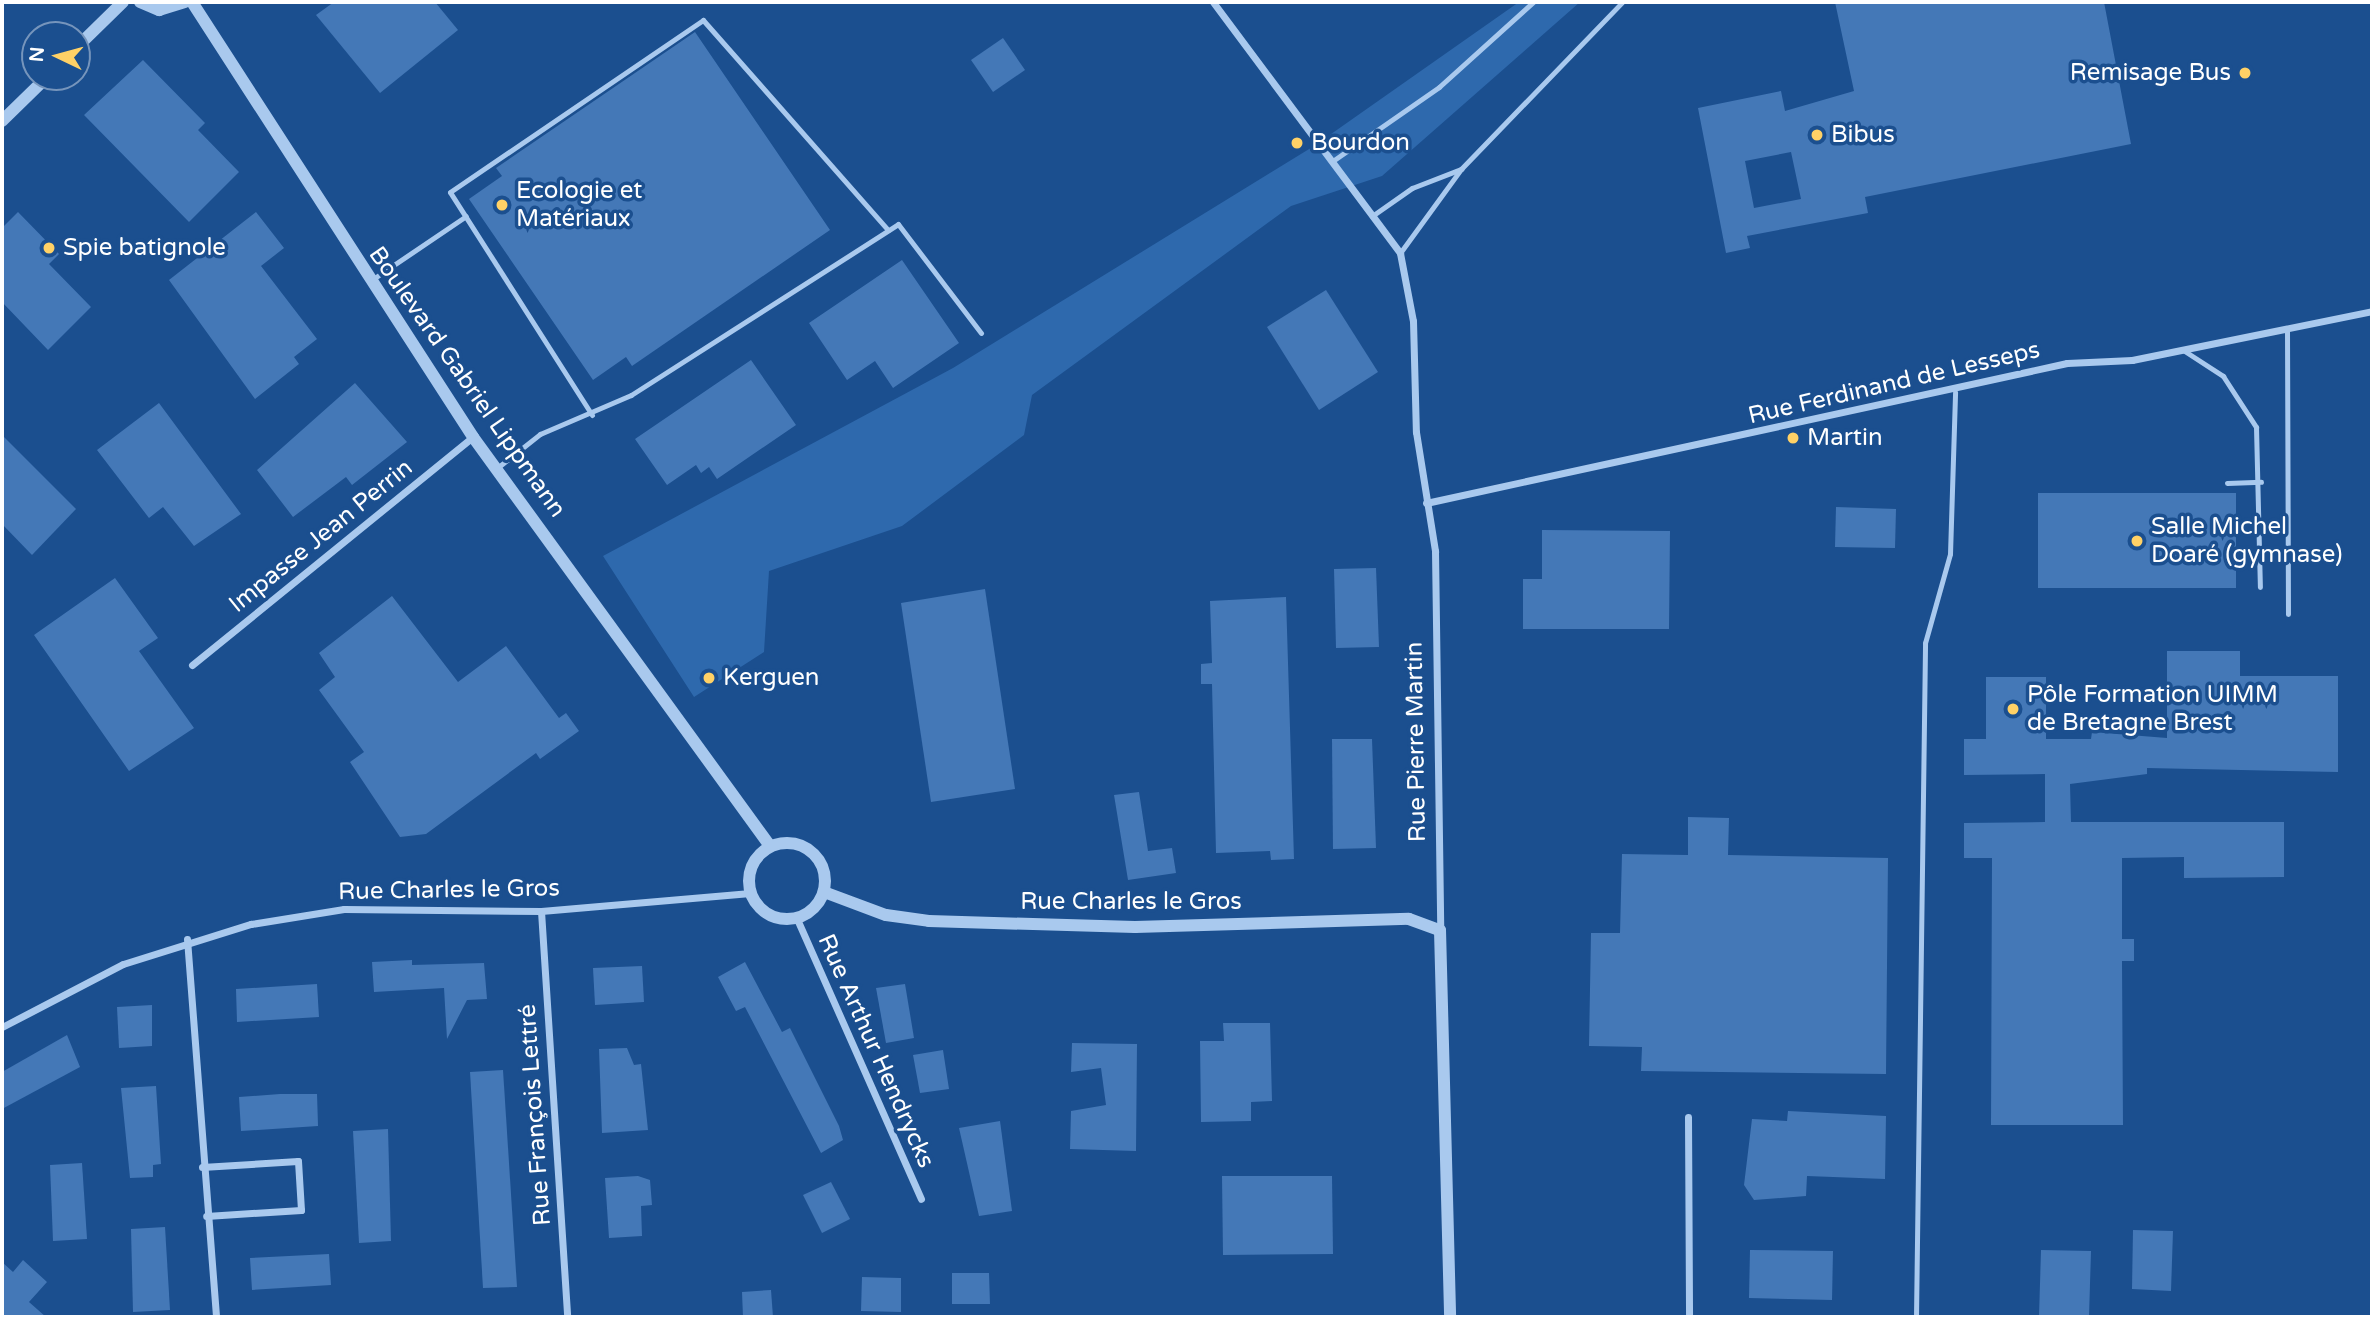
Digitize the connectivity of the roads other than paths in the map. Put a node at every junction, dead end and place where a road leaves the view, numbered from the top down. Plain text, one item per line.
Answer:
1 (123, 2) edge
2 (140, 2) edge
3 (186, 2) edge
4 (192, 2) edge
5 (1213, 2) edge
6 (1533, 2) edge
7 (1622, 2) edge
8 (91, 33) edge
9 (33, 91) edge
10 (2, 121) edge
11 (1334, 160) junction
12 (1461, 169) junction
13 (466, 216) junction
14 (1371, 217) junction
15 (888, 230) junction
16 (1400, 253) junction
17 (370, 281) junction
18 (2372, 311) edge
19 (2287, 328) junction
20 (981, 332) dead end
21 (2183, 350) junction
22 (1955, 392) junction
23 (592, 415) junction
24 (473, 437) junction
25 (497, 468) junction
26 (2261, 482) junction
27 (2227, 483) dead end
28 (1426, 503) junction
29 (2260, 587) dead end
30 (2288, 614) dead end
31 (192, 665) dead end
32 (770, 846) junction
33 (824, 892) junction
34 (750, 893) junction
35 (541, 911) junction
36 (797, 919) junction
37 (1440, 930) junction
38 (187, 939) junction
39 (2, 1027) edge
40 (1688, 1116) dead end
41 (202, 1167) junction
42 (921, 1199) dead end
43 (206, 1216) junction
44 (216, 1317) edge
45 (567, 1317) edge
46 (1450, 1317) edge
47 (1689, 1317) edge
48 (1916, 1317) edge

1 - 8 street
2 - 3 street
4 - 17 street, Boulevard Gabriel Lippmann
5 - 11 street, Rue Pierre Martin
6 - 11 lane
7 - 12 lane
9 - 10 street
11 - 14 street, Rue Pierre Martin
12 - 14 lane
12 - 16 lane
13 - 15 lane
13 - 17 lane
13 - 23 lane
14 - 16 street, Rue Pierre Martin
15 - 20 lane
15 - 23 lane
16 - 28 street, Rue Pierre Martin
17 - 24 street, Boulevard Gabriel Lippmann
18 - 19 street, Rue Ferdinand de Lesseps
19 - 21 street, Rue Ferdinand de Lesseps
19 - 30 lane
21 - 22 street, Rue Ferdinand de Lesseps
21 - 26 lane
22 - 28 street, Rue Ferdinand de Lesseps
22 - 48 lane
23 - 25 lane
24 - 25 street, Boulevard Gabriel Lippmann
24 - 31 street, Impasse Jean Perrin
25 - 32 street, Boulevard Gabriel Lippmann
26 - 27 lane
26 - 29 lane
28 - 37 street, Rue Pierre Martin
32 - 33 street
32 - 34 street
33 - 36 street
33 - 37 street, Rue Charles le Gros
34 - 35 street, Rue Charles le Gros
34 - 36 street
35 - 38 street, Rue Charles le Gros
35 - 45 street, Rue François Lettré
36 - 42 street, Rue Arthur Hendrycks
37 - 46 street, Rue Pierre Martin
38 - 39 street, Rue Charles le Gros
38 - 41 street
40 - 47 street
41 - 43 street
41 - 43 street
43 - 44 street

